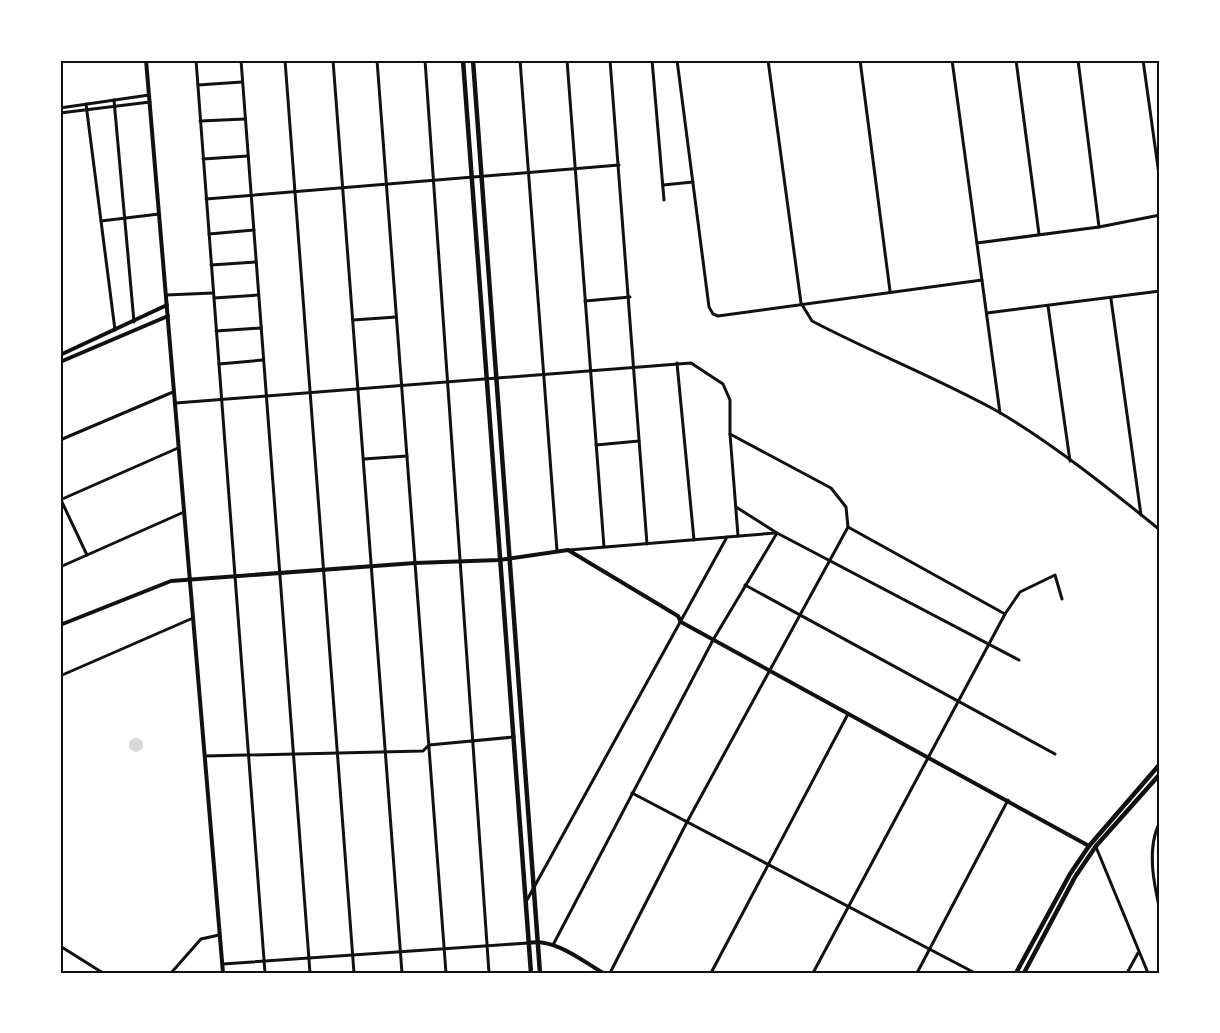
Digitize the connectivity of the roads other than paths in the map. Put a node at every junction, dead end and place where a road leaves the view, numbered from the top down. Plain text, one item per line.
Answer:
1 (146, 60) edge
2 (196, 60) edge
3 (241, 60) edge
4 (285, 60) edge
5 (333, 60) edge
6 (377, 60) edge
7 (425, 60) edge
8 (463, 60) edge
9 (473, 60) edge
10 (520, 60) edge
11 (567, 60) edge
12 (610, 60) edge
13 (652, 60) edge
14 (677, 60) edge
15 (768, 60) edge
16 (860, 60) edge
17 (951, 60) edge
18 (1016, 60) edge
19 (1078, 60) edge
20 (1143, 60) edge
21 (242, 82) junction
22 (198, 86) junction
23 (149, 95) junction
24 (114, 100) junction
25 (150, 102) junction
26 (86, 104) junction
27 (115, 106) junction
28 (60, 108) edge
29 (86, 110) junction
30 (60, 113) edge
31 (245, 119) junction
32 (200, 121) junction
33 (248, 156) junction
34 (203, 159) junction
35 (619, 165) junction
36 (574, 168) junction
37 (528, 172) junction
38 (482, 176) junction
39 (473, 177) junction
40 (434, 180) junction
41 (693, 182) junction
42 (1160, 182) edge
43 (386, 185) junction
44 (663, 185) junction
45 (343, 188) junction
46 (295, 192) junction
47 (251, 195) junction
48 (206, 199) junction
49 (664, 200) dead end
50 (159, 214) junction
51 (1160, 215) edge
52 (125, 218) junction
53 (100, 221) junction
54 (1099, 227) junction
55 (254, 230) junction
56 (209, 234) junction
57 (1039, 234) junction
58 (977, 243) junction
59 (256, 262) junction
60 (211, 266) junction
61 (982, 280) junction
62 (890, 291) junction
63 (1160, 291) edge
64 (213, 293) junction
65 (165, 295) junction
66 (258, 295) junction
67 (630, 297) junction
68 (214, 298) junction
69 (1111, 298) junction
70 (585, 301) junction
71 (801, 303) junction
72 (167, 305) junction
73 (1048, 306) junction
74 (987, 314) junction
75 (168, 316) junction
76 (396, 317) junction
77 (353, 320) junction
78 (134, 322) junction
79 (261, 328) junction
80 (115, 330) junction
81 (216, 331) junction
82 (60, 355) edge
83 (263, 360) junction
84 (60, 362) edge
85 (678, 363) junction
86 (219, 364) junction
87 (633, 368) junction
88 (589, 372) junction
89 (543, 375) junction
90 (496, 379) junction
91 (487, 380) junction
92 (448, 382) junction
93 (401, 385) junction
94 (358, 388) junction
95 (310, 390) junction
96 (173, 392) junction
97 (266, 394) junction
98 (221, 398) junction
99 (174, 403) junction
100 (1000, 413) junction
101 (730, 434) junction
102 (60, 440) edge
103 (639, 441) junction
104 (595, 445) junction
105 (178, 448) junction
106 (407, 456) junction
107 (363, 459) junction
108 (1070, 461) junction
109 (60, 500) edge
110 (736, 507) junction
111 (184, 513) junction
112 (1142, 515) junction
113 (848, 527) junction
114 (1160, 530) edge
115 (777, 533) junction
116 (738, 536) junction
117 (727, 537) junction
118 (694, 540) junction
119 (648, 543) junction
120 (604, 547) junction
121 (568, 550) junction
122 (557, 551) junction
123 (87, 555) junction
124 (509, 558) junction
125 (499, 560) junction
126 (460, 561) junction
127 (830, 561) junction
128 (415, 563) junction
129 (60, 567) edge
130 (371, 567) junction
131 (323, 570) junction
132 (280, 574) junction
133 (235, 577) junction
134 (189, 579) junction
135 (746, 585) junction
136 (1062, 599) dead end
137 (799, 614) junction
138 (1005, 614) junction
139 (194, 617) junction
140 (681, 622) junction
141 (60, 626) edge
142 (713, 640) junction
143 (988, 643) junction
144 (1019, 660) dead end
145 (768, 672) junction
146 (60, 676) edge
147 (958, 701) junction
148 (848, 714) junction
149 (515, 737) junction
150 (473, 741) junction
151 (429, 745) junction
152 (384, 752) junction
153 (337, 754) junction
154 (1054, 754) dead end
155 (293, 755) junction
156 (204, 756) junction
157 (248, 756) junction
158 (928, 758) junction
159 (1160, 764) edge
160 (1160, 774) edge
161 (632, 793) junction
162 (1008, 800) junction
163 (687, 822) junction
164 (1160, 822) edge
165 (1089, 846) junction
166 (1096, 846) junction
167 (770, 865) junction
168 (533, 891) junction
169 (526, 901) junction
170 (848, 908) junction
171 (1160, 911) edge
172 (221, 934) junction
173 (537, 941) junction
174 (528, 943) junction
175 (554, 945) junction
176 (60, 946) edge
177 (487, 946) junction
178 (444, 949) junction
179 (930, 950) junction
180 (400, 952) junction
181 (1138, 953) junction
182 (352, 955) junction
183 (309, 958) junction
184 (264, 961) junction
185 (223, 964) junction
186 (103, 973) edge
187 (171, 973) edge
188 (223, 973) edge
189 (265, 973) edge
190 (310, 973) edge
191 (354, 973) edge
192 (402, 973) edge
193 (446, 973) edge
194 (489, 973) edge
195 (531, 973) edge
196 (540, 973) edge
197 (603, 973) edge
198 (610, 973) edge
199 (711, 973) edge
200 (813, 973) edge
201 (917, 973) edge
202 (975, 973) edge
203 (1016, 973) edge
204 (1024, 973) edge
205 (1127, 973) edge
206 (1148, 973) edge

1 - 23 street
2 - 22 street
3 - 21 street
4 - 46 street
5 - 45 street
6 - 43 street
7 - 40 street
8 - 39 main road
9 - 38 main road
10 - 37 street
11 - 36 street
12 - 35 street
13 - 44 street
14 - 41 street
15 - 71 street
16 - 62 street
17 - 58 street
18 - 57 street
19 - 54 street
20 - 42 street
21 - 22 street
21 - 31 street
22 - 32 street
23 - 24 street
23 - 25 street
24 - 26 street
24 - 27 street
25 - 27 street
25 - 50 street
26 - 28 street
26 - 29 street
27 - 29 street
27 - 52 street
29 - 30 street
29 - 53 street
31 - 32 street
31 - 33 street
32 - 34 street
33 - 34 street
33 - 47 street
34 - 48 street
35 - 36 street
35 - 67 street
36 - 37 street
36 - 70 street
37 - 38 street
37 - 89 street
38 - 39 street
38 - 90 main road
39 - 40 street
39 - 91 main road
40 - 43 street
40 - 92 street
41 - 44 street
41 - 71 street
43 - 45 street
43 - 76 street
44 - 49 street
45 - 46 street
45 - 77 street
46 - 47 street
46 - 95 street
47 - 48 street
47 - 55 street
48 - 56 street
50 - 52 street
50 - 65 street
51 - 54 street
52 - 53 street
52 - 78 street
53 - 80 street
54 - 57 street
55 - 56 street
55 - 59 street
56 - 60 street
57 - 58 street
58 - 61 street
59 - 60 street
59 - 66 street
60 - 64 street
61 - 62 street
61 - 74 street
62 - 71 street
63 - 69 street
64 - 65 street
64 - 68 street
65 - 72 street
66 - 68 street
66 - 79 street
67 - 70 street
67 - 87 street
68 - 81 street
69 - 73 street
69 - 112 street
70 - 88 street
71 - 100 street
72 - 75 street
72 - 78 street
73 - 74 street
73 - 108 street
74 - 100 street
75 - 84 street
75 - 96 street
76 - 77 street
76 - 93 street
77 - 94 street
78 - 80 street
79 - 81 street
79 - 83 street
80 - 82 street
81 - 86 street
83 - 86 street
83 - 97 street
85 - 87 street
85 - 101 street
85 - 118 street
86 - 98 street
87 - 88 street
87 - 103 street
88 - 89 street
88 - 104 street
89 - 90 street
89 - 122 street
90 - 91 street
90 - 124 main road
91 - 92 street
91 - 125 main road
92 - 93 street
92 - 126 street
93 - 94 street
93 - 106 street
94 - 95 street
94 - 107 street
95 - 97 street
95 - 131 street
96 - 99 street
96 - 102 street
97 - 98 street
97 - 132 street
98 - 99 street
98 - 133 street
99 - 105 street
100 - 108 street
101 - 110 street
101 - 113 street
103 - 104 street
103 - 119 street
104 - 120 street
105 - 109 street
105 - 111 street
106 - 107 street
106 - 128 street
107 - 130 street
108 - 112 street
109 - 123 street
110 - 115 street
110 - 116 street
111 - 123 street
111 - 134 street
112 - 114 street
113 - 127 street
113 - 138 street
115 - 116 street
115 - 127 street
115 - 135 street
116 - 117 street
117 - 118 street
117 - 140 street
118 - 119 street
119 - 120 street
120 - 121 street
121 - 122 street
121 - 140 street
122 - 124 street
123 - 129 street
124 - 125 street
124 - 168 main road
125 - 126 street
125 - 149 main road
126 - 128 street
126 - 150 street
127 - 137 street
127 - 143 street
128 - 130 street
128 - 151 street
130 - 131 street
130 - 152 street
131 - 132 street
131 - 153 street
132 - 133 street
132 - 155 street
133 - 134 street
133 - 157 street
134 - 139 street
134 - 141 street
135 - 137 street
135 - 142 street
136 - 138 street
137 - 145 street
137 - 147 street
138 - 143 street
139 - 146 street
139 - 156 street
140 - 142 street
140 - 168 street
142 - 145 street
142 - 161 street
143 - 144 street
143 - 147 street
145 - 148 street
145 - 163 street
147 - 154 street
147 - 158 street
148 - 158 street
148 - 167 street
149 - 150 street
149 - 169 main road
150 - 151 street
150 - 177 street
151 - 152 street
151 - 178 street
152 - 153 street
152 - 180 street
153 - 155 street
153 - 182 street
155 - 157 street
155 - 183 street
156 - 157 street
156 - 172 street
157 - 184 street
158 - 162 street
158 - 170 street
159 - 165 main road
160 - 166 main road
161 - 163 street
161 - 175 street
162 - 165 street
162 - 179 street
163 - 167 street
163 - 198 street
164 - 171 street
165 - 203 main road
166 - 181 street
166 - 204 main road
167 - 170 street
167 - 199 street
168 - 169 street
168 - 173 main road
169 - 174 main road
170 - 179 street
170 - 200 street
172 - 185 street
172 - 187 street
173 - 174 street
173 - 175 street
173 - 196 main road
174 - 177 street
174 - 195 main road
175 - 197 street
176 - 186 street
177 - 178 street
177 - 194 street
178 - 180 street
178 - 193 street
179 - 201 street
179 - 202 street
180 - 182 street
180 - 192 street
181 - 205 street
181 - 206 street
182 - 183 street
182 - 191 street
183 - 184 street
183 - 190 street
184 - 185 street
184 - 189 street
185 - 188 street

